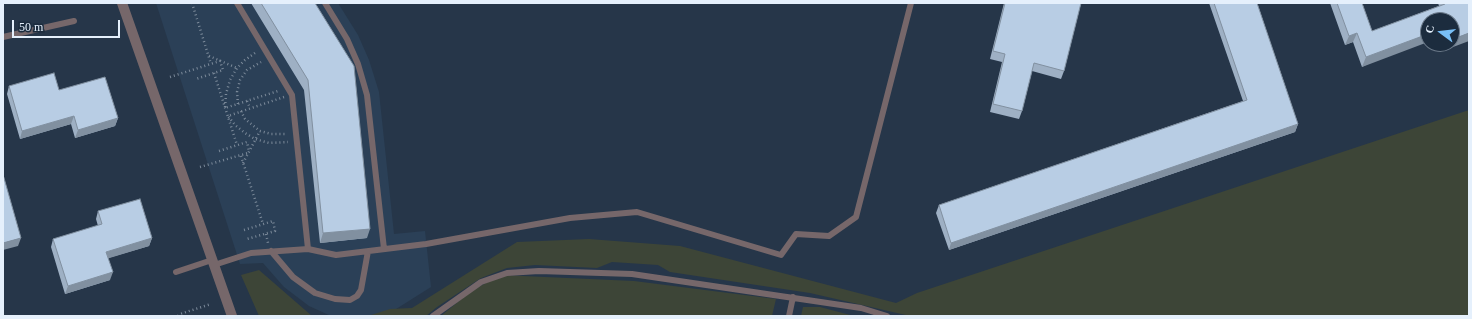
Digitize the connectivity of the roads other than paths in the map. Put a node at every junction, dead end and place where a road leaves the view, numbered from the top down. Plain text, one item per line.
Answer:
1 (122, 3) edge
2 (236, 3) edge
3 (326, 3) edge
4 (911, 3) edge
5 (74, 21) dead end
6 (3, 37) edge
7 (308, 249) junction
8 (384, 249) junction
9 (270, 251) junction
10 (368, 251) junction
11 (213, 263) junction
12 (176, 272) dead end
13 (793, 297) junction
14 (232, 316) edge
15 (433, 316) edge
16 (789, 316) edge
17 (887, 316) edge

1 - 11 street
2 - 7 lane
3 - 8 lane
4 - 8 lane
5 - 6 lane
7 - 9 lane
7 - 10 lane
8 - 10 lane
9 - 10 lane
9 - 11 lane
11 - 12 lane
11 - 14 street
13 - 15 lane
13 - 16 lane
13 - 17 lane

